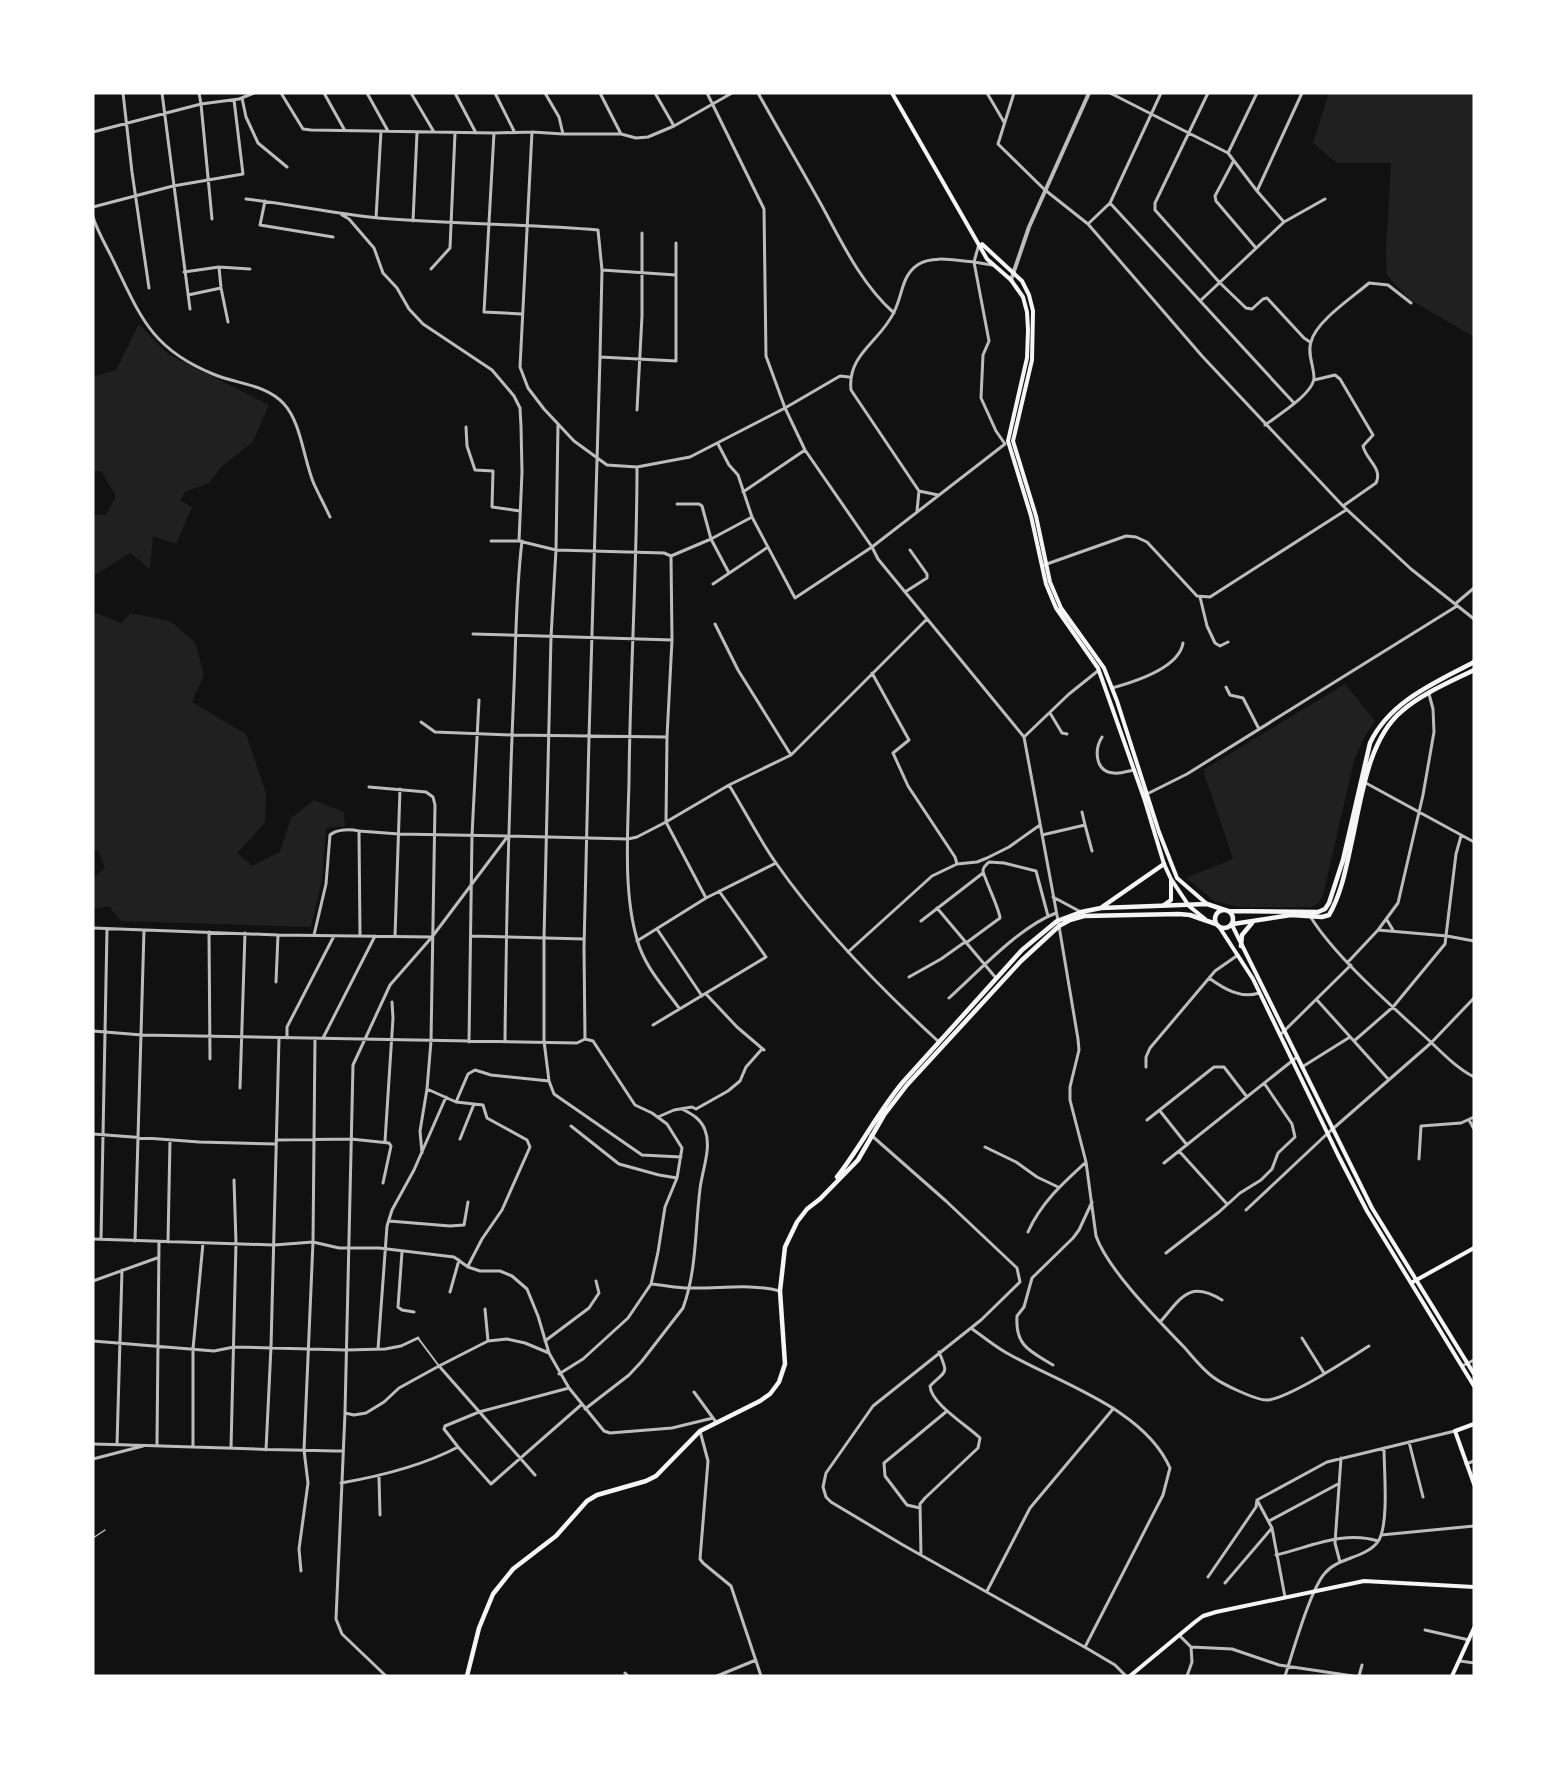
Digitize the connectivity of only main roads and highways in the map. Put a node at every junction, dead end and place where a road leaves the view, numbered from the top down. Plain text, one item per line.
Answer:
1 (892, 93) edge
2 (979, 242) junction
3 (1009, 442) junction
4 (1474, 662) edge
5 (1102, 669) junction
6 (1474, 670) edge
7 (1145, 795) junction
8 (1164, 864) junction
9 (1171, 879) junction
10 (1207, 904) junction
11 (1164, 905) junction
12 (1190, 906) junction
13 (1101, 908) junction
14 (1227, 910) junction
15 (1309, 914) junction
16 (1206, 920) junction
17 (1253, 921) junction
18 (1058, 923) junction
19 (1232, 925) junction
20 (1218, 926) junction
21 (1241, 946) junction
22 (1354, 1172) junction
23 (1348, 1174) junction
24 (820, 1199) junction
25 (1384, 1227) junction
26 (1379, 1231) junction
27 (1474, 1248) edge
28 (1417, 1279) junction
29 (1411, 1283) junction
30 (1474, 1374) edge
31 (1474, 1386) edge
32 (1474, 1424) edge
33 (1474, 1484) edge
34 (1474, 1587) edge
35 (1474, 1628) edge
36 (467, 1676) edge
37 (1128, 1676) edge
38 (1452, 1676) edge

1 - 2 main road
2 - 3 main road
2 - 3 main road
3 - 5 main road
4 - 15 main road
5 - 7 main road
5 - 7 main road
6 - 15 main road
7 - 8 main road
7 - 10 main road
8 - 9 main road
8 - 13 main road
9 - 11 main road
9 - 12 main road
10 - 12 main road
10 - 14 main road
11 - 12 main road
11 - 13 main road
12 - 16 main road
13 - 18 main road
14 - 15 main road
14 - 19 main road
14 - 20 main road
15 - 17 main road
16 - 18 main road
16 - 20 main road
17 - 19 main road
17 - 21 main road
18 - 24 main road
18 - 24 main road
19 - 20 main road
19 - 21 main road
20 - 23 main road
21 - 22 main road
22 - 23 main road
22 - 25 main road
23 - 26 main road
24 - 36 main road
25 - 26 main road
25 - 28 main road
26 - 29 main road
27 - 28 main road
28 - 29 main road
28 - 30 main road
29 - 31 main road
32 - 33 main road
34 - 37 main road
35 - 38 main road

